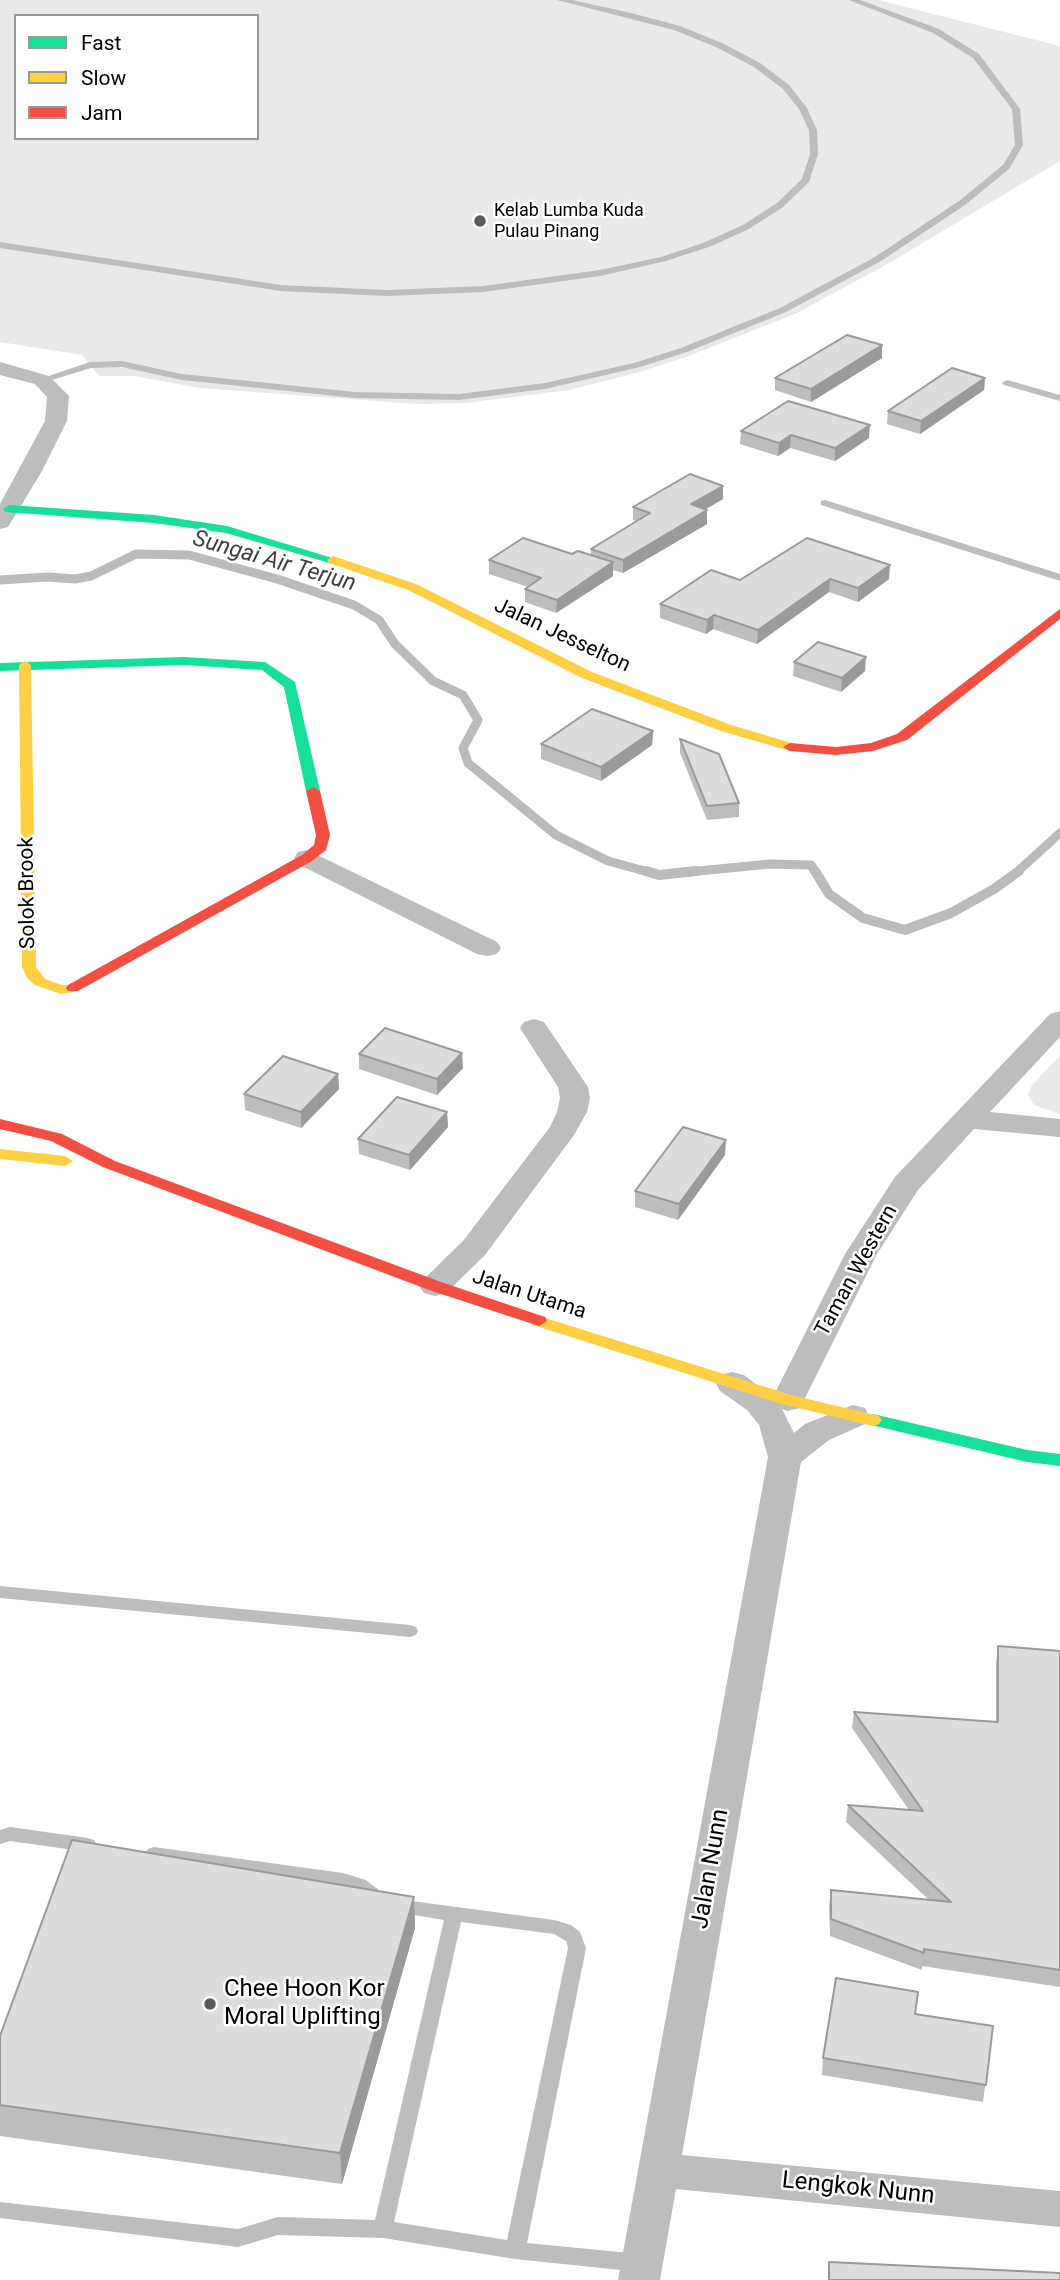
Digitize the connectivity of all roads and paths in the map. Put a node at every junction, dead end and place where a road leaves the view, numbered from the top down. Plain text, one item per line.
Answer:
1 (562, 0) edge
2 (853, 0) edge
3 (0, 245) edge
4 (0, 368) edge
5 (42, 380) junction
6 (1007, 383) dead end
7 (1060, 398) edge
8 (825, 503) dead end
9 (4, 516) edge
10 (1060, 579) edge
11 (1060, 613) edge
12 (25, 665) junction
13 (0, 667) edge
14 (307, 858) junction
15 (487, 948) dead end
16 (1060, 1020) edge
17 (534, 1028) dead end
18 (0, 1115) edge
19 (966, 1119) junction
20 (0, 1124) edge
21 (19, 1128) junction
22 (1060, 1128) edge
23 (0, 1154) edge
24 (109, 1164) junction
25 (435, 1286) junction
26 (729, 1381) junction
27 (789, 1400) junction
28 (853, 1416) junction
29 (785, 1457) junction
30 (1060, 1460) edge
31 (0, 1592) edge
32 (410, 1631) dead end
33 (0, 1837) edge
34 (107, 1848) edge
35 (135, 1852) edge
36 (454, 1914) junction
37 (657, 2170) junction
38 (1060, 2209) edge
39 (0, 2210) edge
40 (383, 2229) junction
41 (514, 2250) junction
42 (640, 2272) edge

1 - 3 lane
2 - 5 lane
4 - 5 street
5 - 9 street
6 - 7 lane
8 - 10 lane
9 - 11 street, Jalan Jesselton
12 - 13 street
12 - 14 street
12 - 14 street, Solok Brook
14 - 15 street
16 - 19 street, Taman Western
17 - 25 street
18 - 21 street
19 - 22 street
19 - 27 street, Taman Western
20 - 21 street, Jalan Utama
21 - 24 street, Jalan Utama
23 - 24 street
24 - 25 street, Jalan Utama
25 - 26 street, Jalan Utama
26 - 27 street, Jalan Utama
26 - 29 street, Jalan Nunn
27 - 28 street, Jalan Utama
28 - 29 street
28 - 30 street, Jalan Utama
29 - 37 street, Jalan Nunn
31 - 32 lane
33 - 34 lane
35 - 36 lane
36 - 40 lane
36 - 41 lane
37 - 38 street, Lengkok Nunn
37 - 42 street, Jalan Nunn
39 - 40 lane
40 - 41 lane
41 - 42 lane

